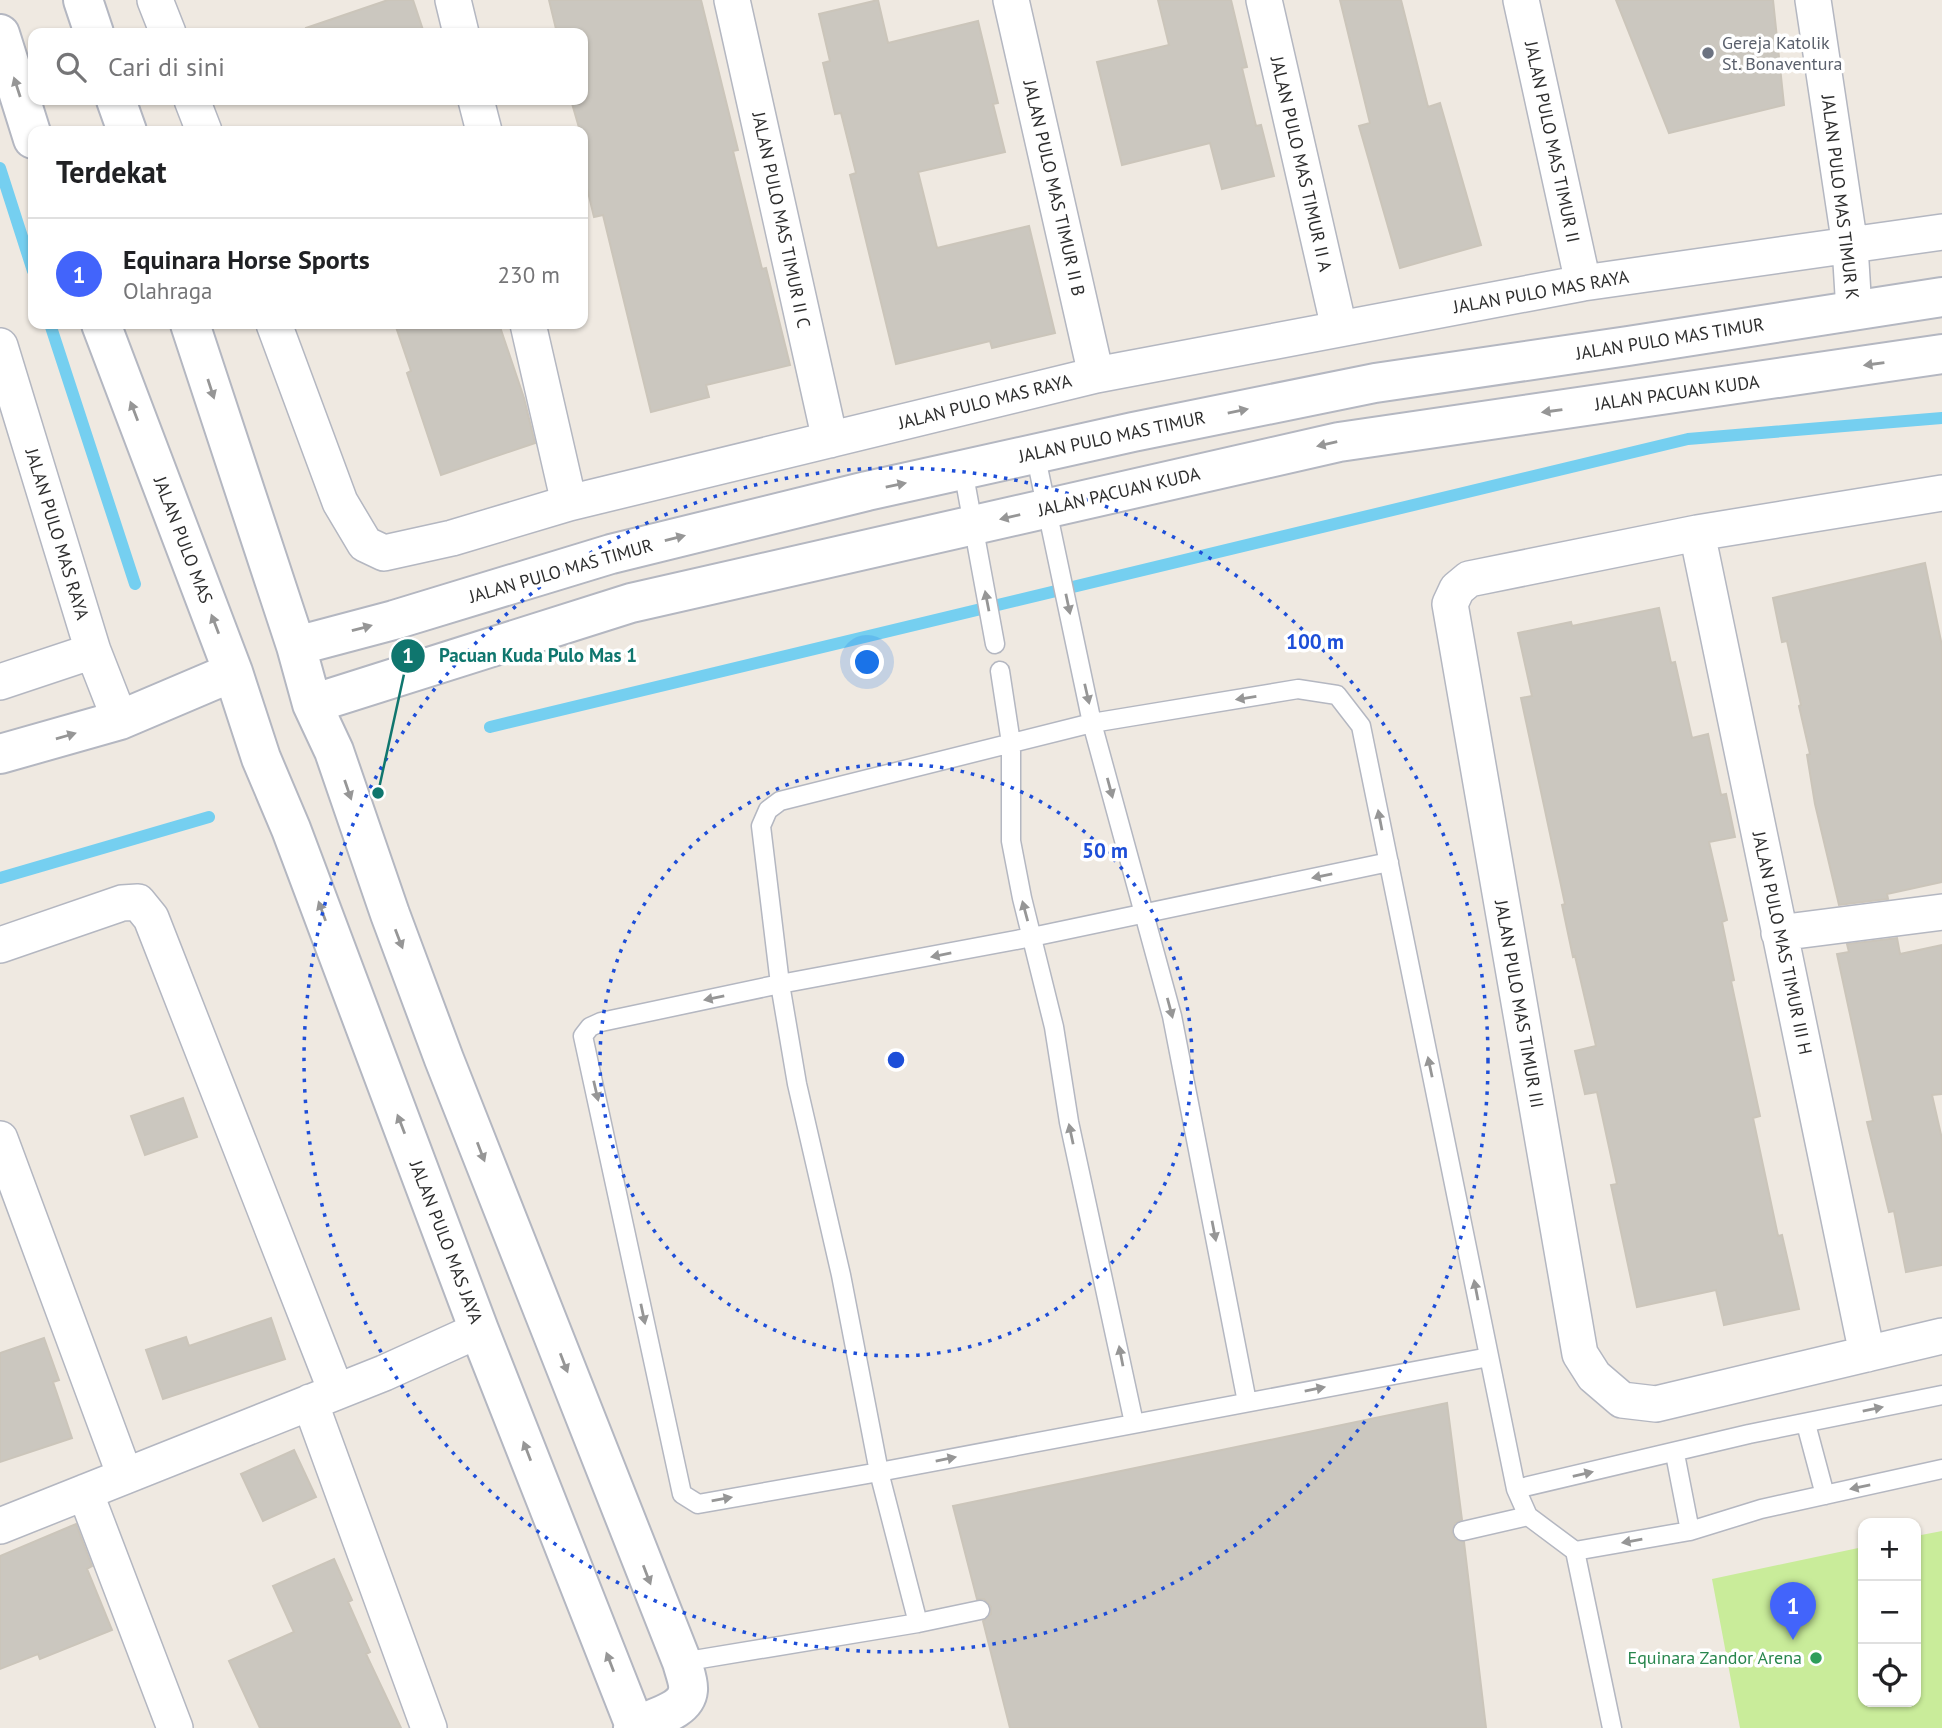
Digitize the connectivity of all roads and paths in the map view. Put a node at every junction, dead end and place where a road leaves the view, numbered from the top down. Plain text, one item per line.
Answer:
1 (83, 0) edge
2 (155, 0) edge
3 (453, 0) edge
4 (732, 0) edge
5 (1011, 0) edge
6 (1264, 0) edge
7 (1521, 0) edge
8 (1813, 0) edge
9 (92, 28) edge
10 (165, 28) edge
11 (460, 28) edge
12 (0, 34) edge
13 (118, 105) edge
14 (194, 105) edge
15 (477, 105) edge
16 (29, 126) edge
17 (125, 126) edge
18 (202, 126) edge
19 (483, 126) edge
20 (1942, 232) edge
21 (1850, 246) junction
22 (1583, 283) junction
23 (1942, 297) edge
24 (1854, 311) junction
25 (1339, 328) junction
26 (103, 329) edge
27 (192, 329) edge
28 (276, 329) edge
29 (529, 329) edge
30 (0, 346) edge
31 (1628, 346) junction
32 (1942, 354) edge
33 (1096, 375) junction
34 (1636, 399) junction
35 (830, 440) junction
36 (1035, 453) junction
37 (963, 470) junction
38 (1942, 493) edge
39 (569, 503) junction
40 (1051, 526) junction
41 (1697, 533) junction
42 (975, 542) junction
43 (995, 644) dead end
44 (296, 646) junction
45 (93, 650) junction
46 (1001, 678) dead end
47 (218, 679) junction
48 (0, 682) edge
49 (312, 704) junction
50 (129, 717) junction
51 (1092, 723) junction
52 (1011, 743) junction
53 (0, 754) edge
54 (261, 758) joint
55 (1389, 862) junction
56 (1942, 912) edge
57 (1144, 914) junction
58 (1779, 933) junction
59 (1032, 937) junction
60 (0, 945) edge
61 (780, 984) junction
62 (0, 1139) edge
63 (479, 1330) junction
64 (1942, 1336) edge
65 (1867, 1354) junction
66 (1489, 1357) junction
67 (1942, 1395) edge
68 (323, 1397) junction
69 (1247, 1402) junction
70 (1134, 1423) junction
71 (1806, 1424) junction
72 (1675, 1454) junction
73 (1942, 1469) edge
74 (879, 1472) junction
75 (125, 1476) junction
76 (1516, 1489) junction
77 (85, 1492) junction
78 (1825, 1495) junction
79 (1528, 1516) junction
80 (0, 1526) edge
81 (1463, 1531) dead end
82 (1690, 1531) junction
83 (1575, 1551) junction
84 (980, 1610) dead end
85 (918, 1623) junction
86 (682, 1662) junction
87 (634, 1727) edge
88 (174, 1728) edge
89 (429, 1728) edge
90 (1612, 1728) edge

1 - 9 street
2 - 10 street
3 - 11 street
4 - 35 street, JALAN PULO MAS TIMUR II C
5 - 33 street, JALAN PULO MAS TIMUR II B
6 - 25 street, JALAN PULO MAS TIMUR II A
7 - 22 street, JALAN PULO MAS TIMUR II
8 - 21 street, JALAN PULO MAS TIMUR K
16 -> 12 street
13 - 17 street
14 - 18 street
15 - 19 street
20 - 21 street
21 - 22 street, JALAN PULO MAS RAYA
21 - 24 street, JALAN PULO MAS TIMUR K
22 - 25 street, JALAN PULO MAS RAYA
23 - 24 street, JALAN PULO MAS TIMUR
24 - 31 street, JALAN PULO MAS TIMUR
25 - 33 street, JALAN PULO MAS RAYA
47 -> 26 street, JALAN PULO MAS
27 -> 44 street
28 - 39 street, JALAN PULO MAS RAYA
29 - 39 street
30 - 45 street, JALAN PULO MAS RAYA
31 - 34 street
36 -> 31 street, JALAN PULO MAS TIMUR
32 -> 34 street, JALAN PACUAN KUDA
33 - 35 street, JALAN PULO MAS RAYA
34 -> 40 street, JALAN PACUAN KUDA
35 - 39 street, JALAN PULO MAS RAYA
36 - 37 street, JALAN PULO MAS TIMUR
36 - 40 lane
37 - 42 lane
44 -> 37 street, JALAN PULO MAS TIMUR
38 - 41 street, JALAN PULO MAS TIMUR III
40 -> 42 street, JALAN PACUAN KUDA
40 -> 51 lane
41 - 58 street, JALAN PULO MAS TIMUR III H
41 - 65 street, JALAN PULO MAS TIMUR III
43 -> 42 lane
42 - 49 street, JALAN PACUAN KUDA
44 - 49 street
45 - 48 street
45 - 50 street, JALAN PULO MAS RAYA
46 - 52 lane
47 - 50 street
47 - 54 street, JALAN PULO MAS
49 -> 86 street, JALAN PULO MAS JAYA
53 -> 50 street
51 - 52 lane
55 -> 51 lane
51 -> 57 lane
59 -> 52 lane
52 - 61 lane
63 -> 54 street, JALAN PULO MAS JAYA
55 -> 57 lane
66 -> 55 lane
56 - 58 street
57 - 59 lane
57 -> 69 lane
58 - 65 street, JALAN PULO MAS TIMUR III H
59 -> 61 lane
70 -> 59 lane
60 - 68 street
61 - 74 lane
61 -> 74 lane
62 - 75 street
63 - 68 street
87 -> 63 street, JALAN PULO MAS JAYA
64 - 65 street, JALAN PULO MAS TIMUR III
69 -> 66 lane
66 - 76 lane
71 -> 67 lane
68 - 75 street
68 - 89 street
69 - 70 lane
74 -> 70 lane
71 - 72 lane
71 - 78 lane
76 -> 72 lane
72 - 82 lane
73 -> 78 lane
74 - 85 lane
75 - 77 street
76 - 79 lane
77 - 80 street
77 - 88 street
78 - 82 lane
79 - 81 lane
79 - 83 lane
82 -> 83 lane
83 - 90 lane
84 - 85 lane
85 - 86 lane
86 - 87 street, JALAN PULO MAS JAYA

